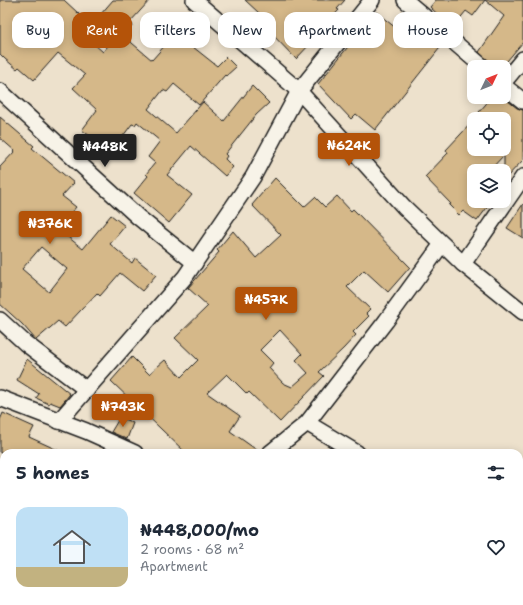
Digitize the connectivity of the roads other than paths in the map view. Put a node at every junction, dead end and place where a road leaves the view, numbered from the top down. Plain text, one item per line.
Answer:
1 (194, 0) edge
2 (372, 0) edge
3 (405, 0) edge
4 (523, 59) edge
5 (475, 60) edge
6 (511, 74) edge
7 (0, 91) edge
8 (299, 91) junction
9 (511, 92) edge
10 (523, 101) edge
11 (523, 177) edge
12 (442, 244) junction
13 (194, 263) junction
14 (463, 264) junction
15 (523, 312) edge
16 (0, 320) edge
17 (87, 390) junction
18 (0, 398) edge
19 (59, 421) junction
20 (307, 423) junction
21 (126, 449) edge
22 (275, 449) edge
23 (350, 449) edge

1 - 8 street
2 - 8 street
3 - 5 street
4 - 6 street
7 - 13 street
8 - 12 street
8 - 13 street
9 - 10 street
11 - 14 street
12 - 14 street
12 - 20 street
13 - 17 street
14 - 15 street
16 - 17 street
17 - 19 street
18 - 19 street
19 - 21 street
20 - 22 street
20 - 23 street

